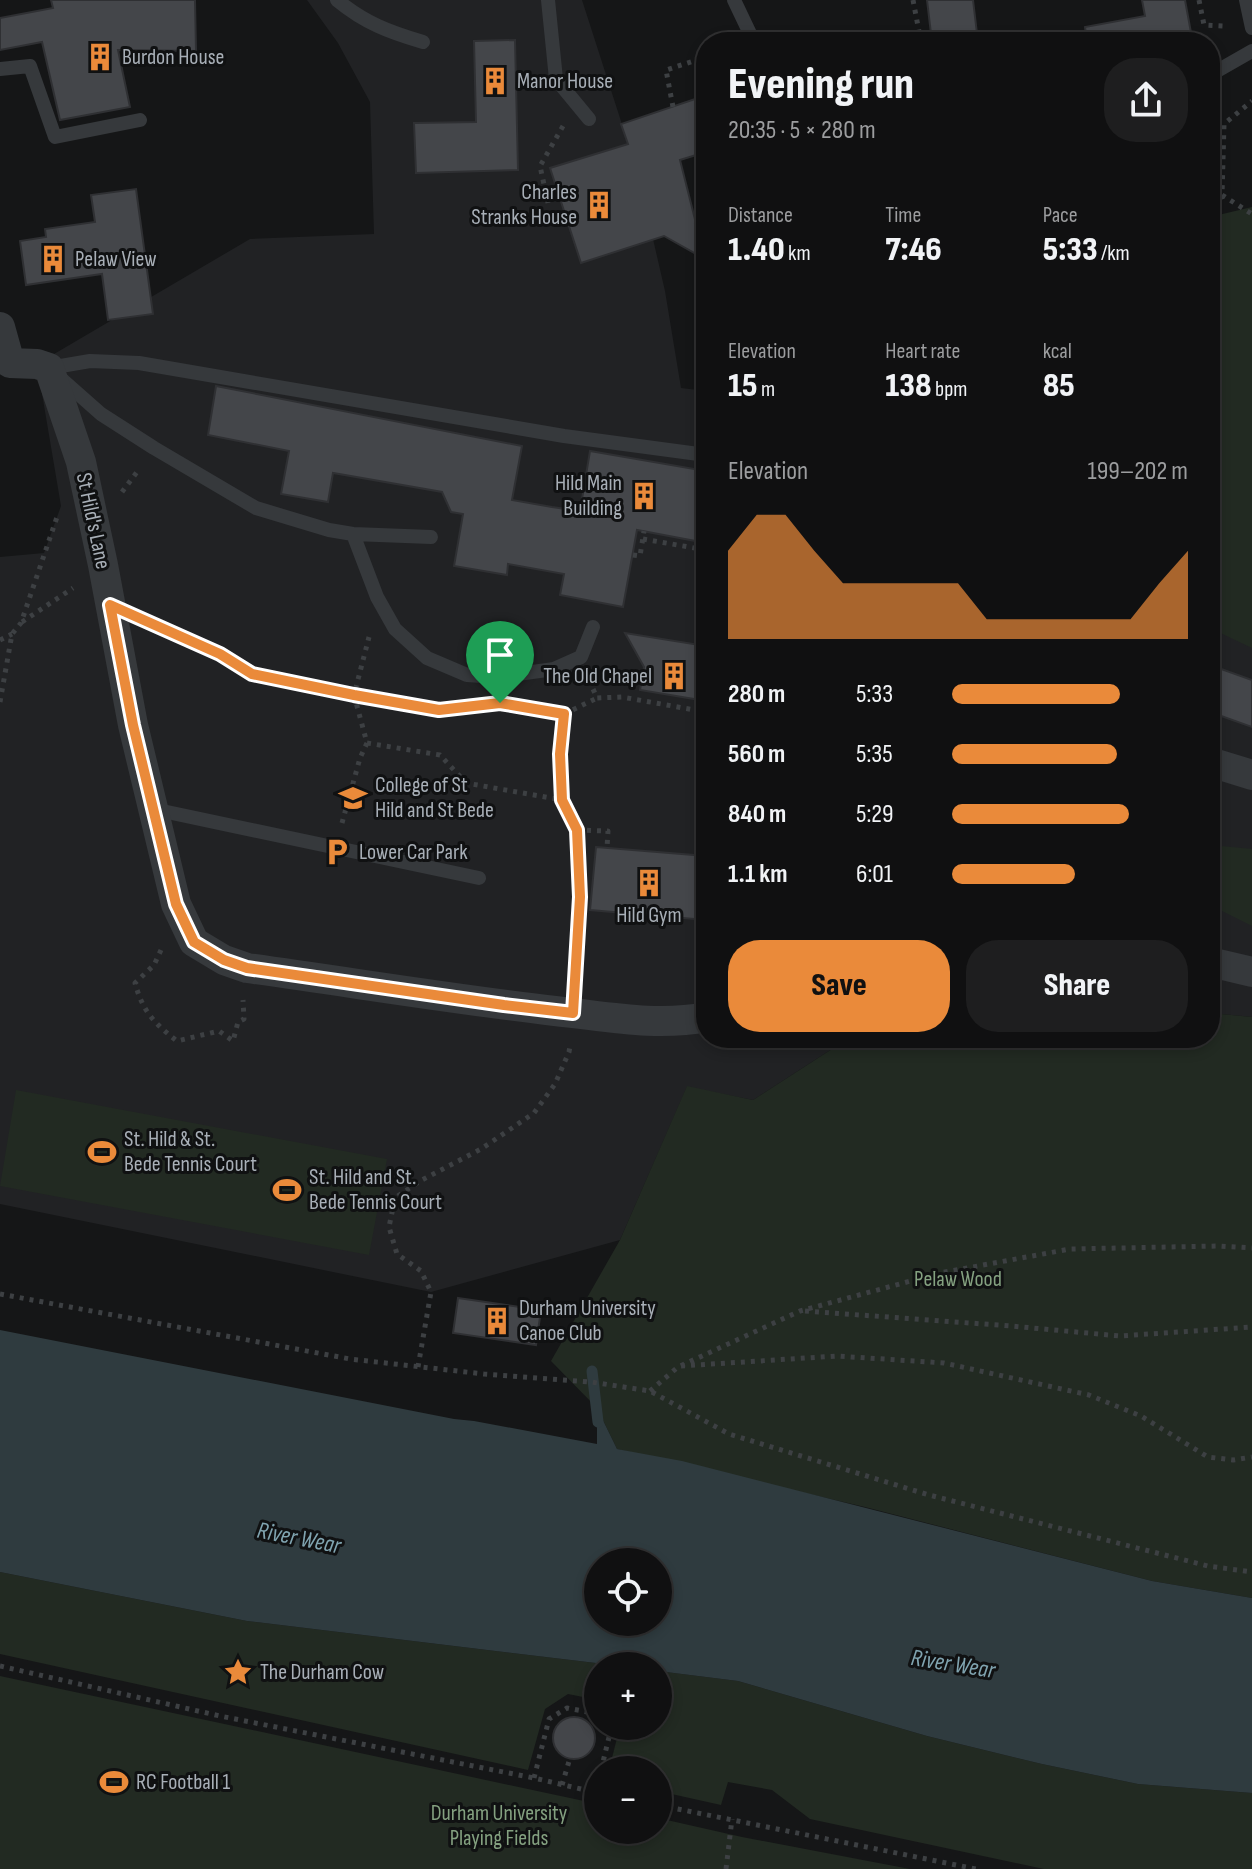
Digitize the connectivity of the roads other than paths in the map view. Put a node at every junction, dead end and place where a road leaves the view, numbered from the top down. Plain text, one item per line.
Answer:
1 (337, 0) edge
2 (548, 0) edge
3 (734, 0) edge
4 (1246, 0) edge
5 (1252, 28) edge
6 (749, 32) edge
7 (423, 42) dead end
8 (1252, 51) edge
9 (0, 69) edge
10 (1220, 69) edge
11 (589, 119) dead end
12 (140, 120) dead end
13 (0, 327) edge
14 (5, 363) edge
15 (49, 368) junction
16 (696, 454) edge
17 (353, 534) junction
18 (431, 537) dead end
19 (593, 627) dead end
20 (1220, 765) edge
21 (1252, 775) edge
22 (153, 809) junction
23 (479, 878) dead end
24 (1220, 964) edge
25 (1252, 972) edge
26 (696, 1019) edge

1 - 7 lane
2 - 11 lane
3 - 6 lane
4 - 5 lane
8 - 10 lane
9 - 12 lane
13 - 14 street
14 - 15 street
15 - 16 lane
15 - 17 lane
15 - 22 street, St Hild's Lane
17 - 18 lane
17 - 19 lane
20 - 21 street
22 - 23 lane
22 - 26 street, St Hild's Lane
24 - 25 street

